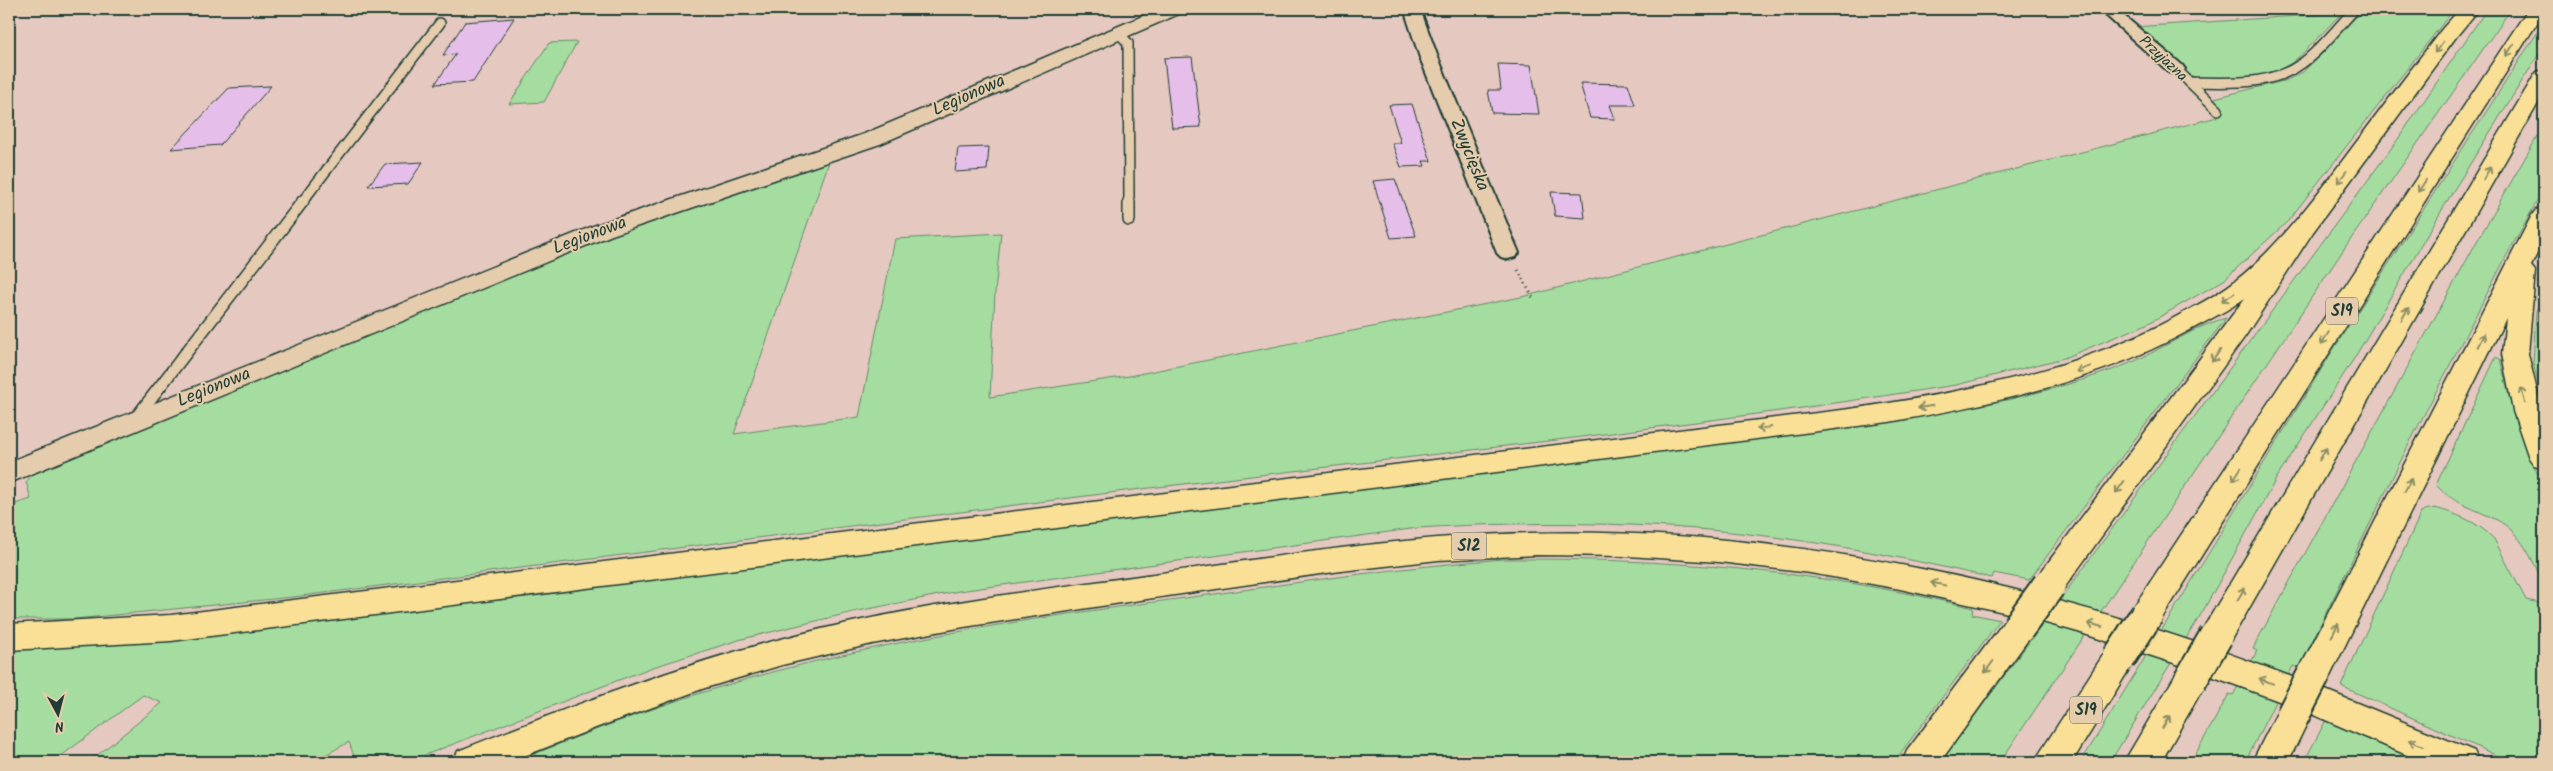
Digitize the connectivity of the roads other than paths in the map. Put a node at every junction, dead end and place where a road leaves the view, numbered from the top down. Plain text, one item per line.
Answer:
1 (1174, 9) edge
2 (1412, 9) edge
3 (2107, 9) edge
4 (2355, 9) edge
5 (2470, 9) edge
6 (2536, 9) edge
7 (440, 23) dead end
8 (1118, 32) junction
9 (2176, 69) joint
10 (2544, 76) edge
11 (2189, 82) junction
12 (2218, 110) dead end
13 (2544, 215) edge
14 (1130, 220) dead end
15 (2303, 229) junction
16 (2526, 250) junction
17 (1508, 253) road end
18 (134, 421) junction
19 (2544, 458) edge
20 (9, 472) edge
21 (9, 637) edge
22 (471, 762) edge
23 (1920, 762) edge
24 (2052, 762) edge
25 (2142, 762) edge
26 (2270, 762) edge
27 (2461, 762) edge

1 - 8 street, Legionowa
2 - 17 street, Zwycięska
3 - 9 street, Przyjazna
4 - 11 lane
5 -> 15 highway
6 -> 24 highway, S19, bridge
7 - 18 lane
8 - 14 lane
8 - 18 street, Legionowa
9 - 11 lane, Przyjazna
25 -> 10 highway, bridge
11 - 12 lane, Przyjazna
13 - 16 highway
15 -> 21 highway
15 -> 23 highway, bridge
19 -> 16 highway
26 -> 16 highway, bridge
18 - 20 street, Legionowa
27 -> 22 highway, S12

